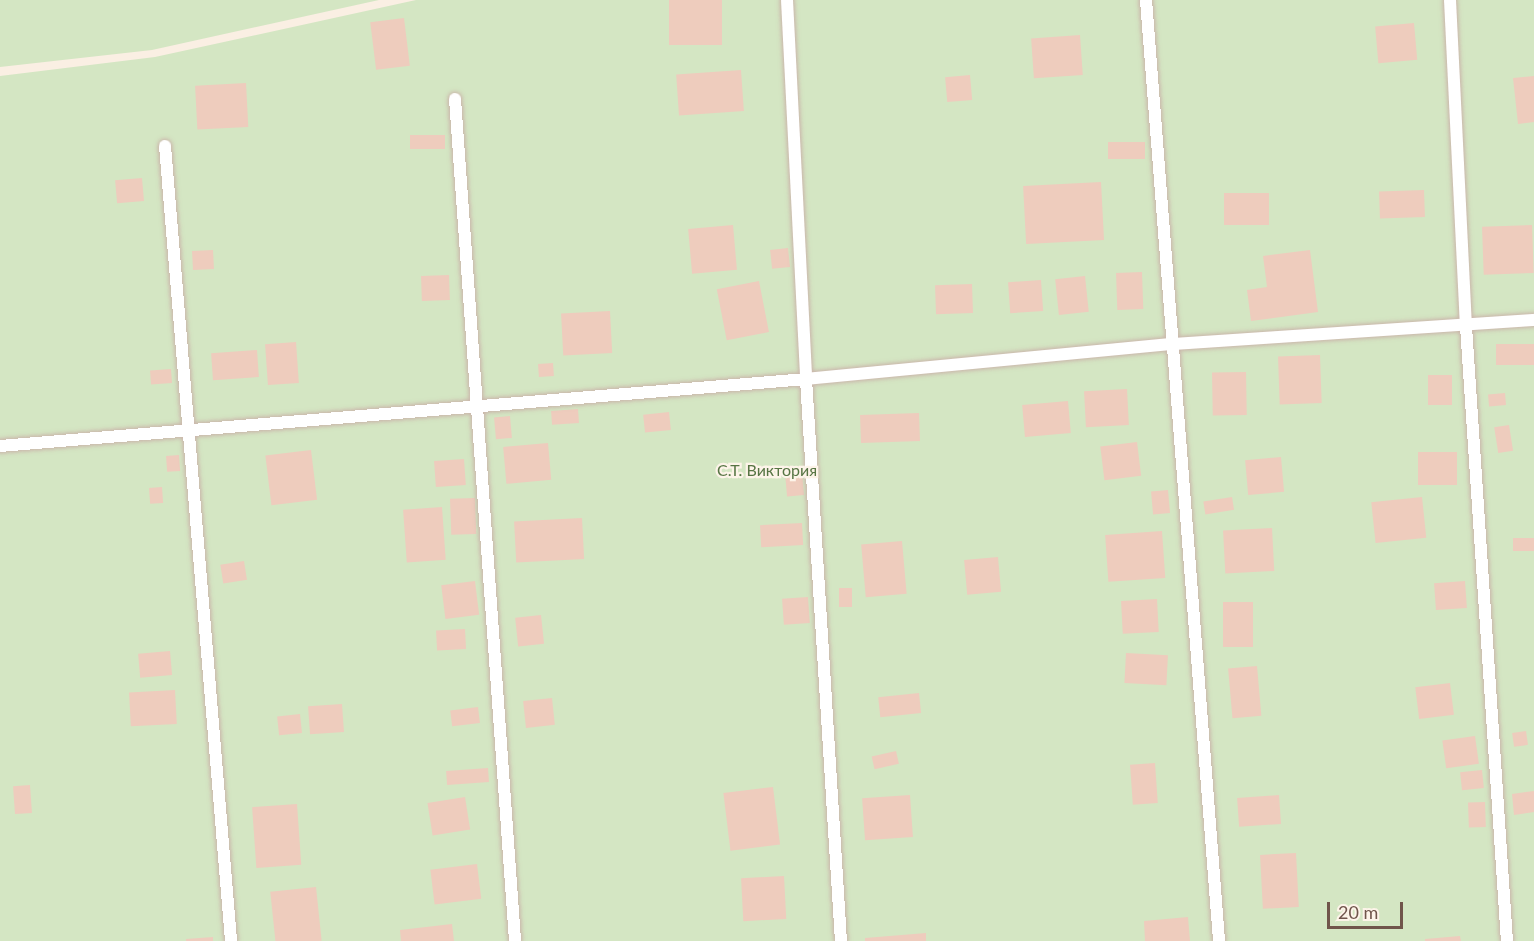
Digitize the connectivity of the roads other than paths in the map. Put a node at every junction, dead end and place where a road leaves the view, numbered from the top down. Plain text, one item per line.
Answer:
1 (787, 0) edge
2 (1146, 0) edge
3 (1450, 0) edge
4 (455, 99) dead end
5 (165, 146) dead end
6 (1534, 320) edge
7 (1466, 326) junction
8 (1172, 344) junction
9 (806, 379) junction
10 (476, 406) junction
11 (188, 430) junction
12 (0, 446) edge
13 (231, 941) edge
14 (515, 941) edge
15 (841, 941) edge
16 (1219, 941) edge
17 (1507, 941) edge

1 - 9 lane
2 - 8 lane
3 - 7 lane
4 - 10 lane
5 - 11 lane
6 - 7 lane
7 - 8 lane
7 - 17 lane
8 - 9 lane
8 - 16 lane
9 - 10 lane
9 - 15 lane
10 - 11 lane
10 - 14 lane
11 - 12 lane
11 - 13 lane

